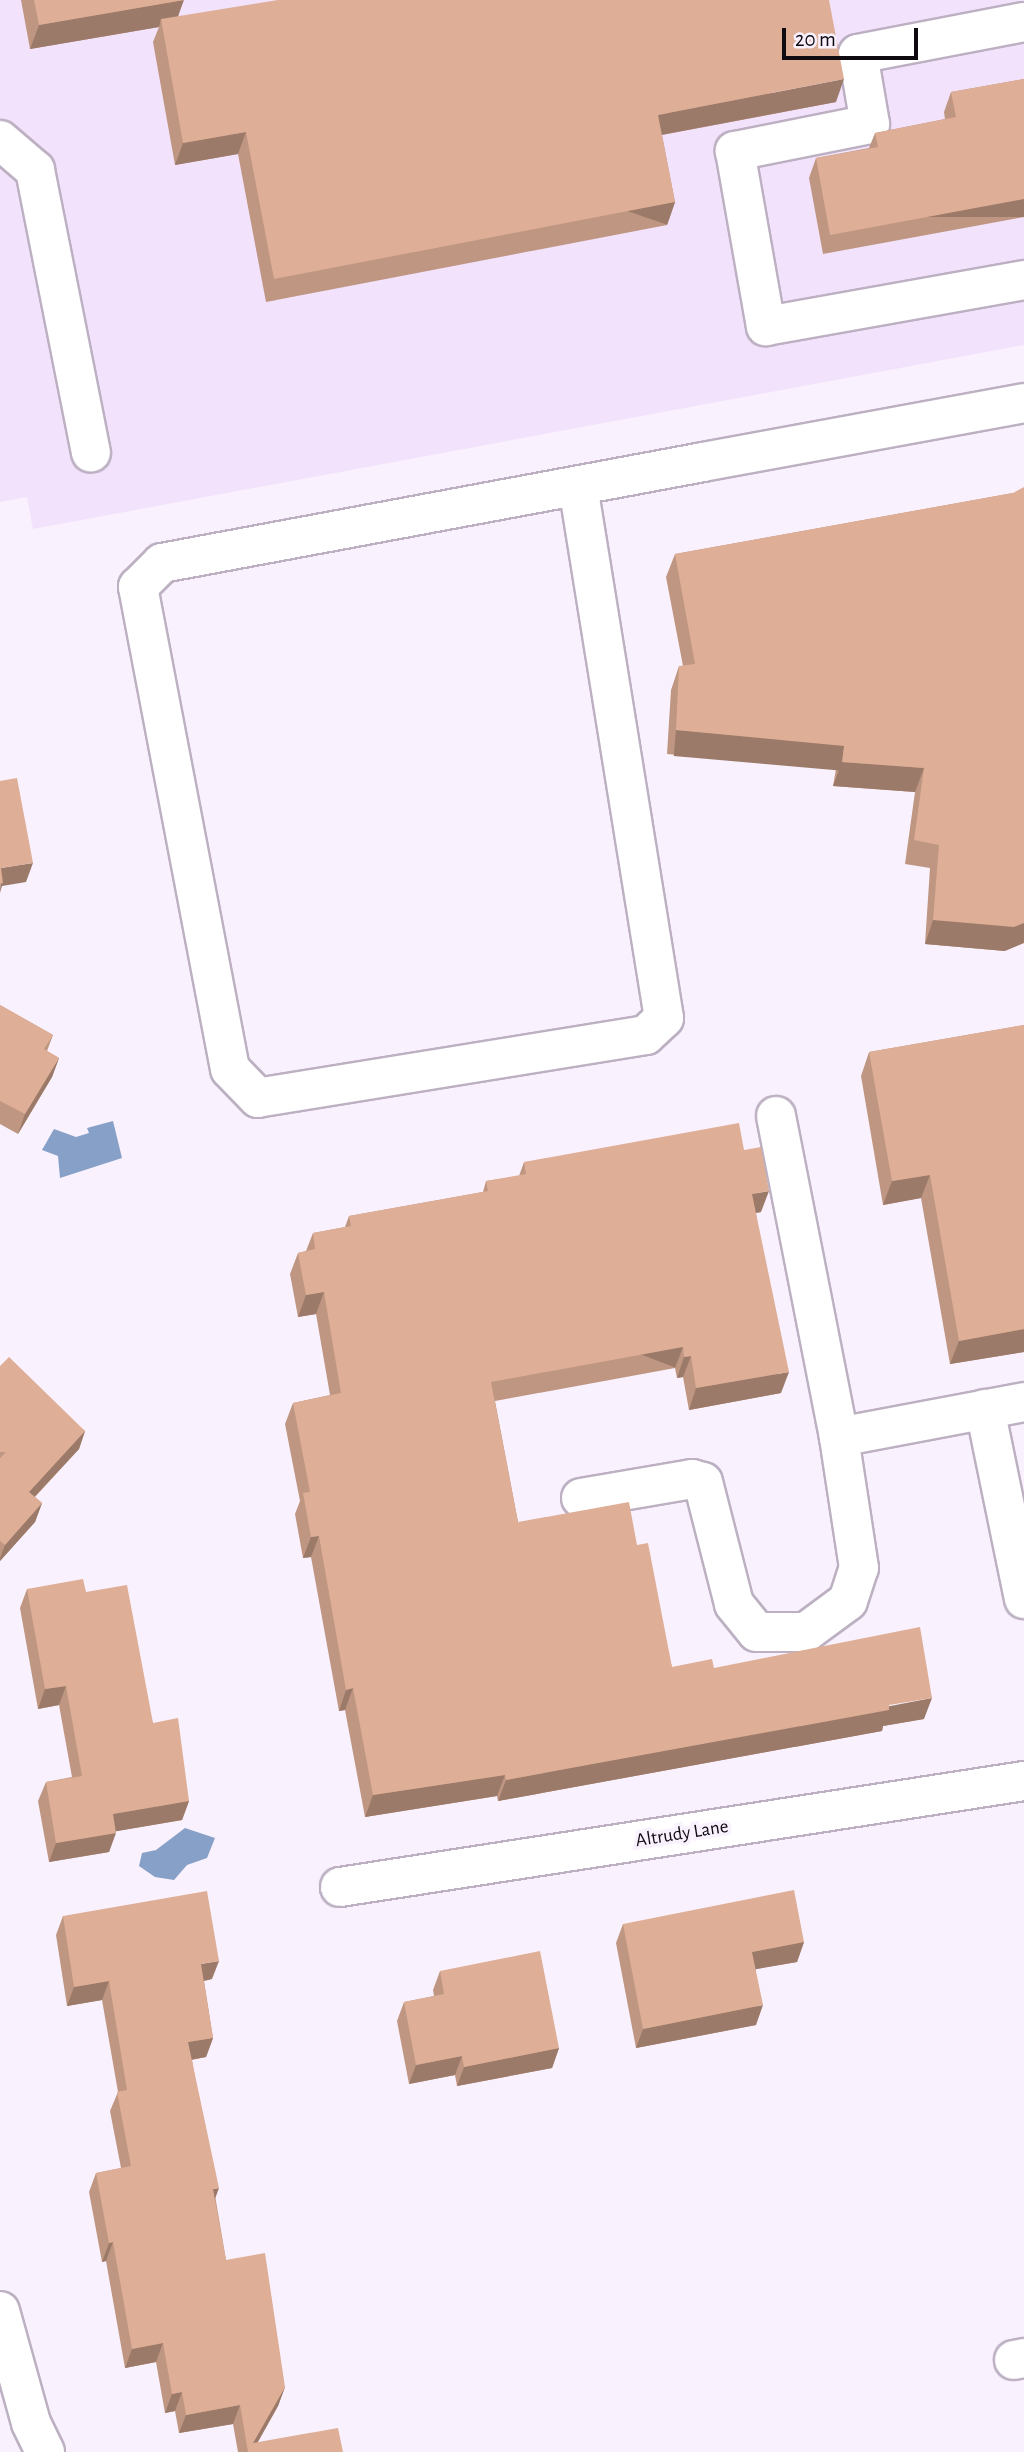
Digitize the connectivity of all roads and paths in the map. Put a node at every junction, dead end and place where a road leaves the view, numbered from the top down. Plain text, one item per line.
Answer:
1 (1024, 22) edge
2 (0, 140) edge
3 (1024, 280) edge
4 (1024, 403) edge
5 (91, 453) dead end
6 (578, 485) junction
7 (776, 1116) dead end
8 (1024, 1402) edge
9 (985, 1409) junction
10 (839, 1437) junction
11 (581, 1498) dead end
12 (1024, 1599) edge
13 (1024, 1781) edge
14 (340, 1887) dead end
15 (0, 2311) edge
16 (45, 2452) edge

1 - 3 street
2 - 5 street
4 - 6 street
6 - 6 street
7 - 10 street
8 - 9 street
9 - 10 street
9 - 12 street
10 - 11 street
13 - 14 street, Altrudy Lane
15 - 16 street

